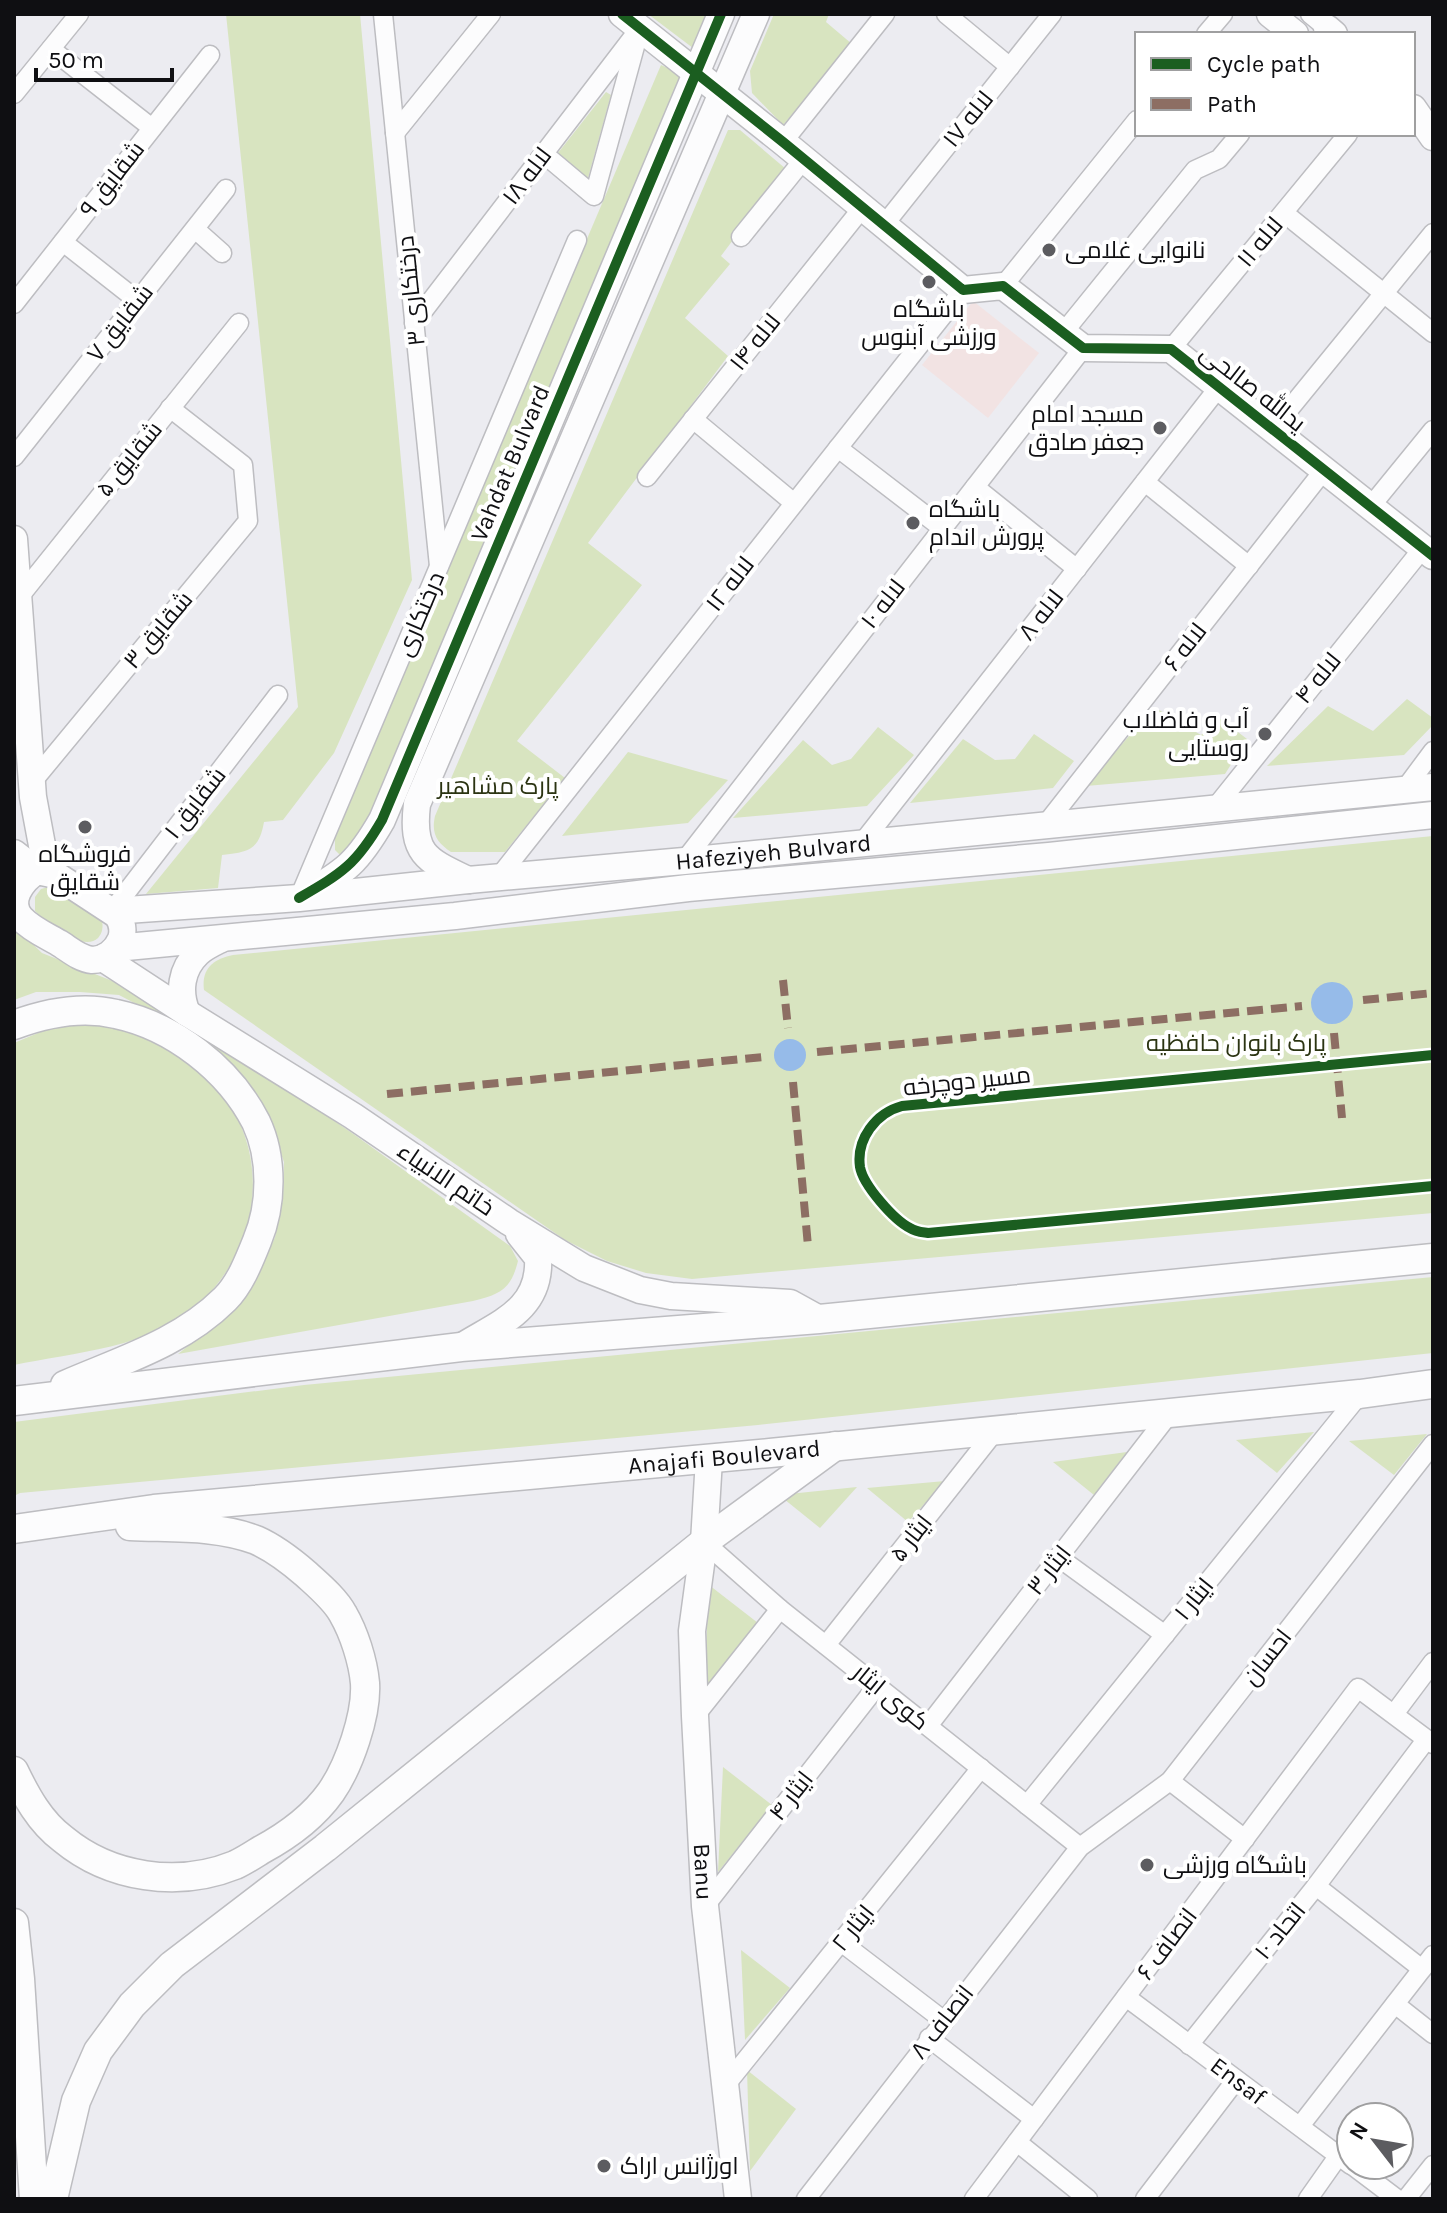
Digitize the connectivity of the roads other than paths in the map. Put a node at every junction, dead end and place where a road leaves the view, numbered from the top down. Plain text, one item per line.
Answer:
1 (79, 14) edge
2 (383, 14) edge
3 (491, 14) edge
4 (721, 14) edge
5 (756, 14) edge
6 (885, 14) edge
7 (946, 14) edge
8 (1052, 14) edge
9 (1223, 14) edge
10 (1270, 14) edge
11 (631, 21) edge
12 (1208, 32) edge
13 (1292, 32) edge
14 (51, 49) junction
15 (210, 55) dead end
16 (1010, 67) junction
17 (696, 73) junction
18 (721, 93) junction
19 (14, 94) edge
20 (1135, 122) edge
21 (152, 128) junction
22 (395, 133) junction
23 (1238, 136) edge
24 (1346, 136) edge
25 (783, 142) junction
26 (544, 154) junction
27 (804, 159) junction
28 (226, 189) dead end
29 (863, 207) junction
30 (1284, 213) junction
31 (884, 225) junction
32 (195, 229) junction
33 (1433, 233) edge
34 (741, 237) dead end
35 (577, 240) dead end
36 (63, 242) junction
37 (222, 253) dead end
38 (1003, 286) junction
39 (963, 290) junction
40 (1384, 293) junction
41 (138, 301) junction
42 (14, 304) edge
43 (239, 323) dead end
44 (414, 323) junction
45 (1433, 333) edge
46 (1073, 341) junction
47 (1171, 349) junction
48 (1219, 387) junction
49 (170, 408) junction
50 (693, 419) junction
51 (1273, 429) junction
52 (1433, 430) edge
53 (838, 448) junction
54 (14, 457) edge
55 (1324, 470) junction
56 (647, 477) dead end
57 (1145, 482) junction
58 (975, 487) junction
59 (794, 503) junction
60 (1371, 506) junction
61 (942, 528) junction
62 (14, 539) edge
63 (1428, 552) edge
64 (1249, 566) junction
65 (439, 569) junction
66 (1077, 569) junction
67 (20, 596) junction
68 (278, 695) dead end
69 (1433, 751) edge
70 (1433, 787) edge
71 (33, 789) junction
72 (1404, 790) junction
73 (1214, 809) junction
74 (14, 815) edge
75 (1433, 815) edge
76 (1046, 824) junction
77 (862, 843) junction
78 (14, 853) edge
79 (1049, 856) junction
80 (684, 861) junction
81 (42, 871) junction
82 (498, 878) junction
83 (468, 880) junction
84 (299, 898) junction
85 (16, 910) edge
86 (112, 911) junction
87 (223, 938) junction
88 (110, 953) junction
89 (187, 1013) junction
90 (14, 1025) edge
91 (509, 1222) junction
92 (1433, 1258) edge
93 (819, 1319) junction
94 (461, 1347) junction
95 (1433, 1384) edge
96 (1360, 1394) junction
97 (25, 1399) edge
98 (1170, 1413) junction
99 (996, 1430) junction
100 (1433, 1444) edge
101 (837, 1445) junction
102 (709, 1459) junction
103 (65, 1523) junction
104 (14, 1529) edge
105 (704, 1542) junction
106 (1058, 1557) junction
107 (780, 1609) junction
108 (1165, 1635) junction
109 (826, 1645) junction
110 (1433, 1662) edge
111 (877, 1686) junction
112 (1394, 1714) junction
113 (695, 1716) junction
114 (928, 1726) junction
115 (1430, 1742) edge
116 (981, 1768) junction
117 (14, 1771) edge
118 (1170, 1781) junction
119 (1027, 1805) junction
120 (1245, 1839) junction
121 (1080, 1847) junction
122 (1316, 1886) junction
123 (705, 1906) junction
124 (14, 1923) edge
125 (841, 1942) junction
126 (1427, 1962) edge
127 (1126, 1997) junction
128 (1395, 2004) junction
129 (943, 2020) junction
130 (1433, 2034) edge
131 (929, 2038) junction
132 (1189, 2045) junction
133 (1236, 2080) junction
134 (724, 2087) junction
135 (1034, 2119) junction
136 (1300, 2126) junction
137 (1017, 2142) junction
138 (1335, 2153) edge
139 (1433, 2165) edge
140 (1335, 2173) edge
141 (1373, 2181) edge
142 (34, 2199) edge
143 (53, 2199) edge
144 (738, 2199) edge
145 (806, 2199) edge
146 (974, 2199) edge
147 (1088, 2199) edge
148 (1145, 2199) edge
149 (1308, 2199) edge
150 (1397, 2199) edge
151 (1406, 2199) edge

1 - 14 street
2 - 22 street, درختکاری ۳
3 - 22 street
4 - 17 main road, Vahdat Bulvard
5 - 18 main road, Vahdat Bulvard
6 - 25 street
7 - 16 street
8 - 16 street, لاله ۱۷
9 - 12 street
10 - 13 main road
11 - 17 main road
11 - 26 street, لاله ۱۸
11 - 26 street
14 - 19 street
14 - 21 street
15 - 21 street, شقایق ۹
16 - 31 street, لاله ۱۷
17 - 18 main road
17 - 84 main road, Vahdat Bulvard
18 - 25 main road
18 - 83 main road, Vahdat Bulvard
20 - 38 street
21 - 36 street, شقایق ۹
22 - 44 street, درختکاری ۳
23 - 46 street, لاله ۱۰
24 - 30 street, لاله ۱۱
25 - 27 main road
26 - 44 street, لاله ۱۸
27 - 29 main road
27 - 34 street
28 - 32 street, شقایق ۷
29 - 31 main road
29 - 50 street, لاله ۱۴
30 - 40 street
30 - 47 street, لاله ۱۱
31 - 39 main road
32 - 37 street
32 - 41 street, شقایق ۷
33 - 40 street
35 - 65 street, درختکاری
36 - 41 street
36 - 42 street, شقایق ۹
38 - 39 main road
38 - 46 main road
39 - 53 street, لاله ۱۲
40 - 45 street
40 - 51 street
41 - 54 street, شقایق ۷
43 - 49 street, شقایق ۵
44 - 65 street, درختکاری ۳
46 - 47 main road, یدالله صالحی
46 - 58 street, لاله ۱۰
47 - 48 main road, یدالله صالحی
48 - 51 main road, یدالله صالحی
48 - 57 street, لاله ۸
49 - 67 street, شقایق ۵
49 - 71 street, شقایق ۳
50 - 56 street, لاله ۱۴
50 - 59 street
51 - 55 main road, یدالله صالحی
52 - 60 street
53 - 59 street, لاله ۱۲
53 - 61 street
55 - 60 main road, یدالله صالحی
55 - 64 street, لاله ۶
57 - 64 street
57 - 66 street, لاله ۸
58 - 61 street, لاله ۱۰
58 - 66 street
59 - 82 street, لاله ۱۲
60 - 63 main road, یدالله صالحی
61 - 80 street, لاله ۱۰
62 - 67 main road
63 - 73 street, لاله ۴
64 - 76 street, لاله ۶
65 - 84 street, درختکاری
66 - 77 street, لاله ۸
67 - 71 main road
68 - 86 street, شقایق ۱
69 - 72 street
70 - 72 main road, Hafeziyeh Bulvard
71 - 74 main road
71 - 81 main road
72 - 73 main road, Hafeziyeh Bulvard
73 - 76 main road, Hafeziyeh Bulvard
75 - 79 main road, Hafeziyeh Bulvard
76 - 77 main road, Hafeziyeh Bulvard
76 - 79 main road
77 - 80 main road, Hafeziyeh Bulvard
78 - 81 main road
79 - 87 main road, Hafeziyeh Bulvard
80 - 82 main road, Hafeziyeh Bulvard
81 - 85 main road
81 - 86 main road
82 - 83 main road, Hafeziyeh Bulvard
83 - 84 main road, Hafeziyeh Bulvard
84 - 86 main road, Hafeziyeh Bulvard
85 - 88 main road
86 - 88 main road
87 - 88 main road, Hafeziyeh Bulvard
87 - 89 main road
88 - 89 main road, خاتم الانبیاء
89 - 91 main road, خاتم الانبیاء
90 - 97 main road
91 - 93 main road, خاتم الانبیاء
91 - 94 main road
92 - 93 main road
93 - 94 main road
94 - 97 main road
95 - 96 main road, Anajafi Boulevard
96 - 98 main road, Anajafi Boulevard
96 - 108 street, ایثار ۱
98 - 99 main road, Anajafi Boulevard
98 - 106 street, ایثار ۳
99 - 101 main road, Anajafi Boulevard
99 - 109 street, ایثار ۵
100 - 118 street, احسان
101 - 102 main road, Anajafi Boulevard
101 - 105 main road
102 - 103 main road, Anajafi Boulevard
102 - 105 main road, Banu
103 - 104 main road, Anajafi Boulevard
103 - 117 main road
105 - 107 street, کوی ایثار
105 - 113 main road, Banu
105 - 143 main road
106 - 108 street
106 - 114 street, ایثار ۳
107 - 109 street, کوی ایثار
107 - 113 street
108 - 119 street, ایثار ۱
109 - 111 street, کوی ایثار
110 - 112 street
111 - 114 street, کوی ایثار
111 - 123 street, ایثار ۴
112 - 115 street
112 - 120 street, انصاف ۶
113 - 123 main road, Banu
114 - 116 street, کوی ایثار
115 - 122 street, اتحاد ۱۰
116 - 119 street, کوی ایثار
116 - 125 street, ایثار ۲
118 - 120 street
118 - 121 street, احسان
119 - 121 street, کوی ایثار
120 - 127 street, انصاف ۶
121 - 129 street, انصاف ۸
122 - 126 street
122 - 132 street, اتحاد ۱۰
123 - 134 main road, Banu
124 - 142 main road
125 - 129 street
125 - 134 street, ایثار ۲
126 - 128 street
127 - 132 street, Ensaf
127 - 135 street, انصاف ۶
128 - 130 street
128 - 136 street
129 - 131 street, انصاف ۸
131 - 135 street
131 - 145 street, انصاف ۸
132 - 133 street, Ensaf
133 - 136 street, Ensaf
133 - 148 street
134 - 144 main road, Banu
135 - 137 street, انصاف ۶
136 - 138 street, Ensaf
137 - 146 street, انصاف ۶
137 - 147 street
139 - 151 street
140 - 149 street
141 - 150 street, Ensaf

